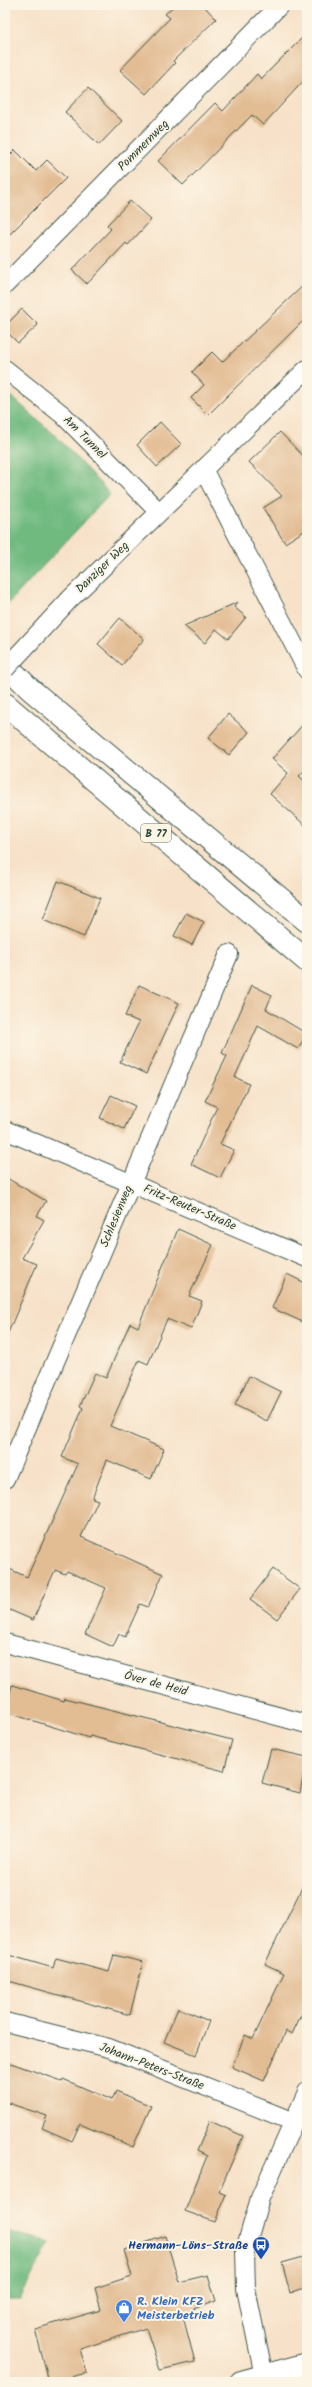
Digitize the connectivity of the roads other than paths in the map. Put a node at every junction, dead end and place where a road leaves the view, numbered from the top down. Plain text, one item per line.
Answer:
1 (280, 5) edge
2 (5, 285) edge
3 (5, 369) edge
4 (307, 369) edge
5 (203, 469) junction
6 (159, 512) junction
7 (5, 664) edge
8 (5, 669) edge
9 (307, 670) edge
10 (5, 704) edge
11 (307, 921) edge
12 (229, 954) dead end
13 (307, 961) edge
14 (5, 1130) edge
15 (131, 1183) junction
16 (307, 1258) edge
17 (5, 1479) edge
18 (5, 1643) edge
19 (307, 1724) edge
20 (5, 2022) edge
21 (307, 2092) edge
22 (294, 2122) junction
23 (307, 2364) edge
24 (264, 2376) junction
25 (241, 2382) edge

1 - 2 street, Pommernweg
3 - 6 street, Am Tunnel
4 - 5 street, Danziger Weg
5 - 6 street, Danziger Weg
5 - 9 street
6 - 8 street, Danziger Weg, bridge
7 - 11 main road, B 77
10 - 13 main road, B 77
12 - 15 street, Schlesienweg
14 - 15 street, Fritz-Reuter-Straße
15 - 16 street, Fritz-Reuter-Straße
15 - 17 street, Schlesienweg
18 - 19 street, Över de Heid
20 - 22 street, Johann-Peters-Straße
21 - 22 street
22 - 24 street
23 - 24 main road
24 - 25 main road

